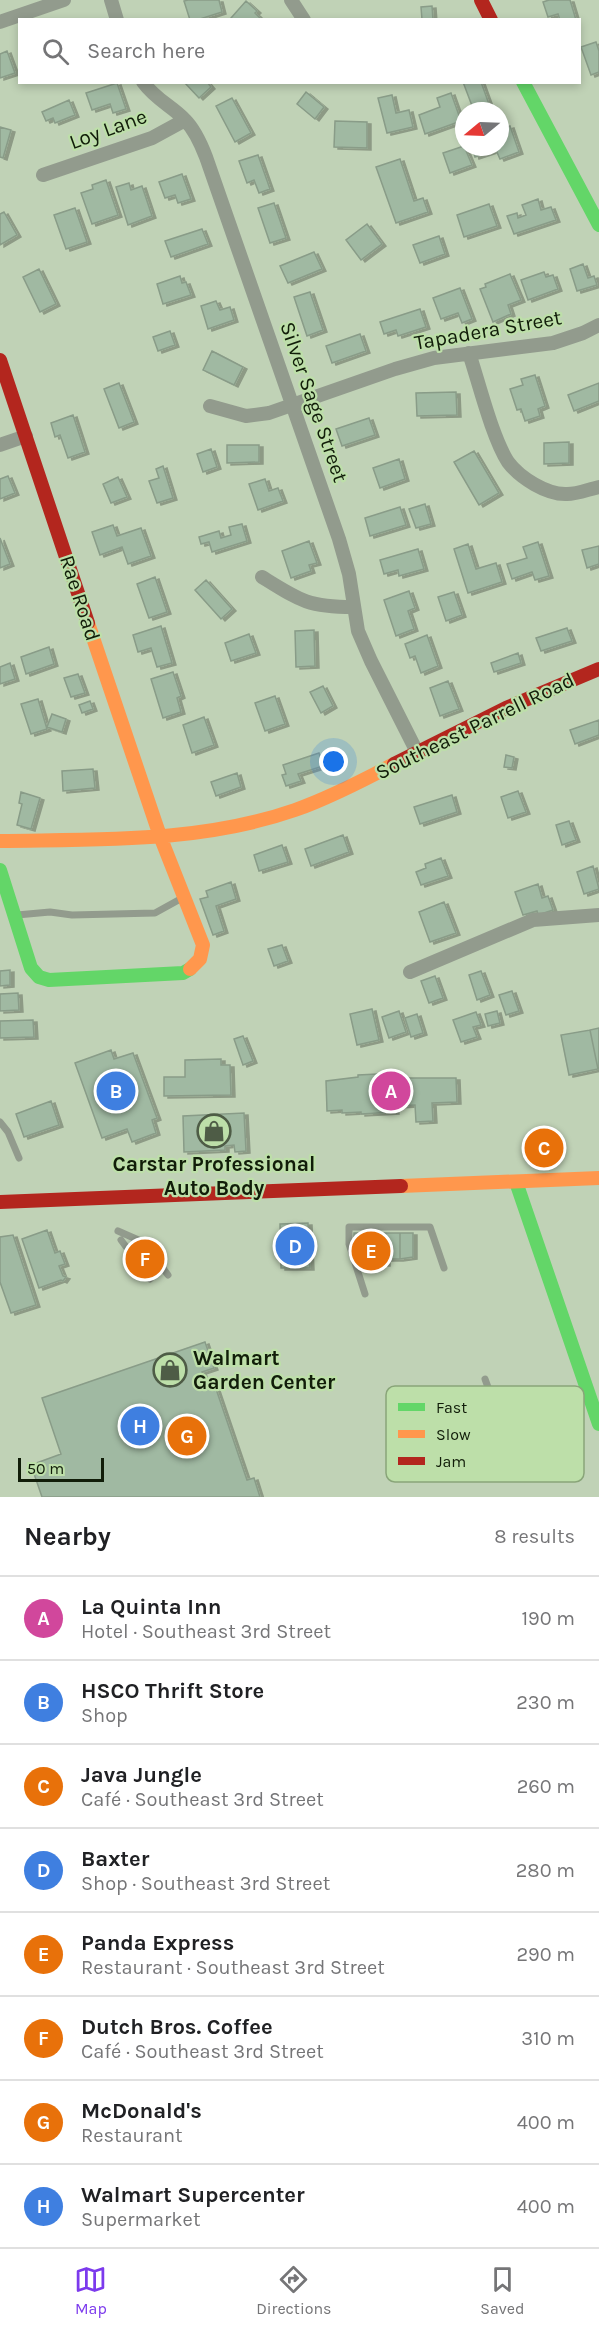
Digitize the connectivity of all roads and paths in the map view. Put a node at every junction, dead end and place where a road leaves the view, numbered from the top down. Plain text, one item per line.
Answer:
1 (64, 0) edge
2 (111, 0) edge
3 (291, 0) edge
4 (481, 0) edge
5 (116, 18) edge
6 (303, 18) edge
7 (490, 18) edge
8 (0, 22) edge
9 (145, 84) edge
10 (524, 84) edge
11 (185, 120) junction
12 (43, 174) dead end
13 (599, 225) edge
14 (599, 325) edge
15 (469, 353) junction
16 (0, 360) edge
17 (293, 405) junction
18 (210, 406) dead end
19 (26, 436) junction
20 (0, 445) edge
21 (599, 487) edge
22 (262, 577) dead end
23 (353, 607) junction
24 (599, 669) edge
25 (417, 752) junction
26 (160, 836) junction
27 (0, 841) edge
28 (0, 870) edge
29 (184, 897) junction
30 (14, 915) junction
31 (599, 915) edge
32 (410, 972) dead end
33 (0, 1122) edge
34 (19, 1158) dead end
35 (599, 1178) edge
36 (516, 1182) junction
37 (0, 1202) edge
38 (118, 1231) dead end
39 (121, 1240) dead end
40 (444, 1268) dead end
41 (168, 1275) dead end
42 (150, 1279) dead end
43 (365, 1294) dead end
44 (485, 1379) dead end
45 (488, 1386) edge
46 (599, 1424) edge

1 - 8 street
2 - 5 street
3 - 6 street
4 - 7 street
9 - 11 street, Silver Sage Street
10 - 13 street
11 - 12 street, Loy Lane
11 - 17 street, Silver Sage Street
14 - 15 street, Tapadera Street
15 - 17 street, Tapadera Street
15 - 21 street
16 - 19 street, Rae Road
17 - 18 street, Tapadera Street
17 - 23 street, Silver Sage Street
19 - 20 street
19 - 26 street, Rae Road
22 - 23 street
23 - 25 street, Silver Sage Street
24 - 25 street, Southeast Parrell Road
25 - 26 street, Southeast Parrell Road
26 - 27 street, Southeast Parrell Road
26 - 29 street, Rae Road
28 - 30 street
29 - 30 lane
29 - 30 street, Rae Road
31 - 32 street
33 - 34 lane
35 - 36 street
36 - 37 street
36 - 46 street
38 - 41 lane
39 - 42 lane
40 - 43 lane
44 - 45 lane

